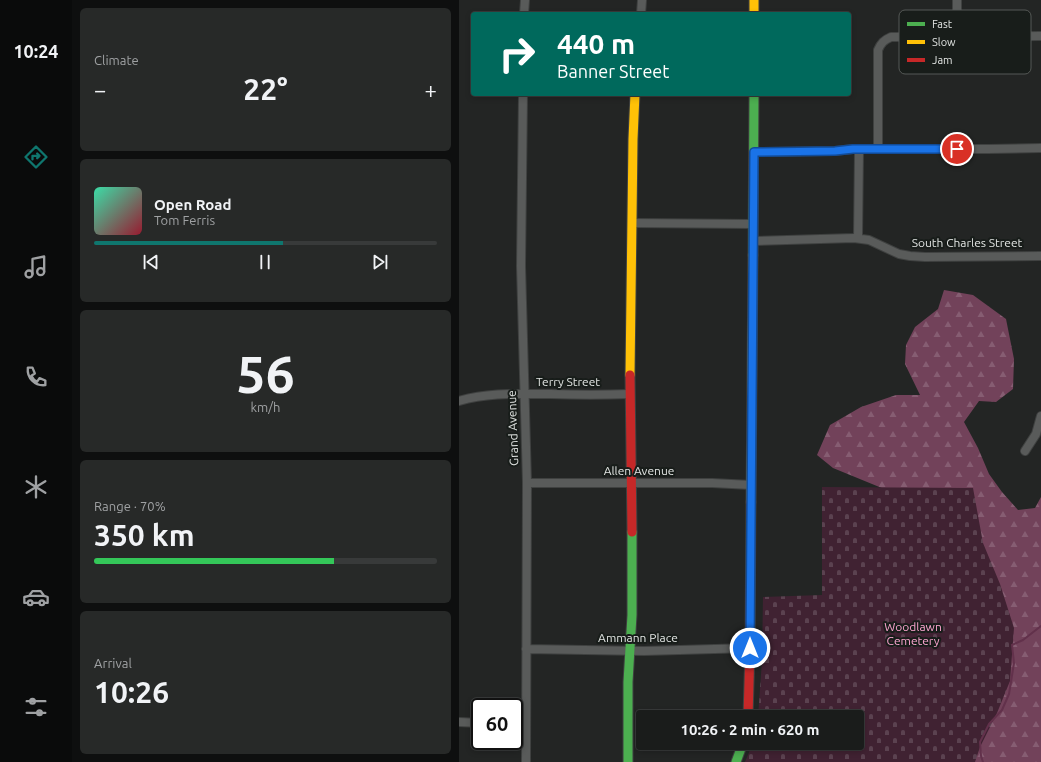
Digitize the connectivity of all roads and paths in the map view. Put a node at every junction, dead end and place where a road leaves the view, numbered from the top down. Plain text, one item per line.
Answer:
1 (525, 0) edge
2 (642, 0) edge
3 (754, 0) edge
4 (524, 12) edge
5 (641, 12) edge
6 (754, 12) edge
7 (1031, 36) edge
8 (1041, 36) edge
9 (899, 37) edge
10 (523, 96) edge
11 (635, 96) edge
12 (754, 96) edge
13 (1041, 148) edge
14 (859, 149) junction
15 (878, 149) junction
16 (754, 152) junction
17 (632, 223) junction
18 (753, 224) junction
19 (858, 238) junction
20 (753, 241) junction
21 (1041, 256) edge
22 (524, 394) junction
23 (630, 394) junction
24 (459, 401) edge
25 (1041, 416) edge
26 (1025, 451) dead end
27 (527, 483) junction
28 (632, 483) junction
29 (751, 485) junction
30 (750, 648) junction
31 (526, 649) junction
32 (630, 651) junction
33 (749, 710) edge
34 (459, 722) edge
35 (471, 723) edge
36 (526, 723) joint
37 (740, 750) edge
38 (526, 762) edge
39 (628, 762) edge
40 (736, 762) edge

1 - 4 street
2 - 5 street
3 - 6 street
7 - 8 street
9 - 15 street
10 - 22 street, Grand Avenue
11 - 17 street
12 - 16 street
13 - 15 street
14 - 15 street
14 - 16 street
14 - 19 street
16 - 18 street
17 - 18 street
17 - 23 street
18 - 20 street
19 - 20 street, South Charles Street
19 - 21 street, South Charles Street
20 - 29 street
22 - 23 street, Terry Street
22 - 24 street, Terry Street
22 - 27 street, Grand Avenue
23 - 28 street
25 - 26 street
27 - 28 street, Allen Avenue
27 - 31 street, Grand Avenue
28 - 29 street, Allen Avenue
28 - 32 street
29 - 30 street
30 - 32 street, Ammann Place
30 - 33 street
31 - 32 street, Ammann Place
31 - 36 street, Grand Avenue
32 - 39 street
34 - 35 street
36 - 38 street, Grand Avenue
37 - 40 street

